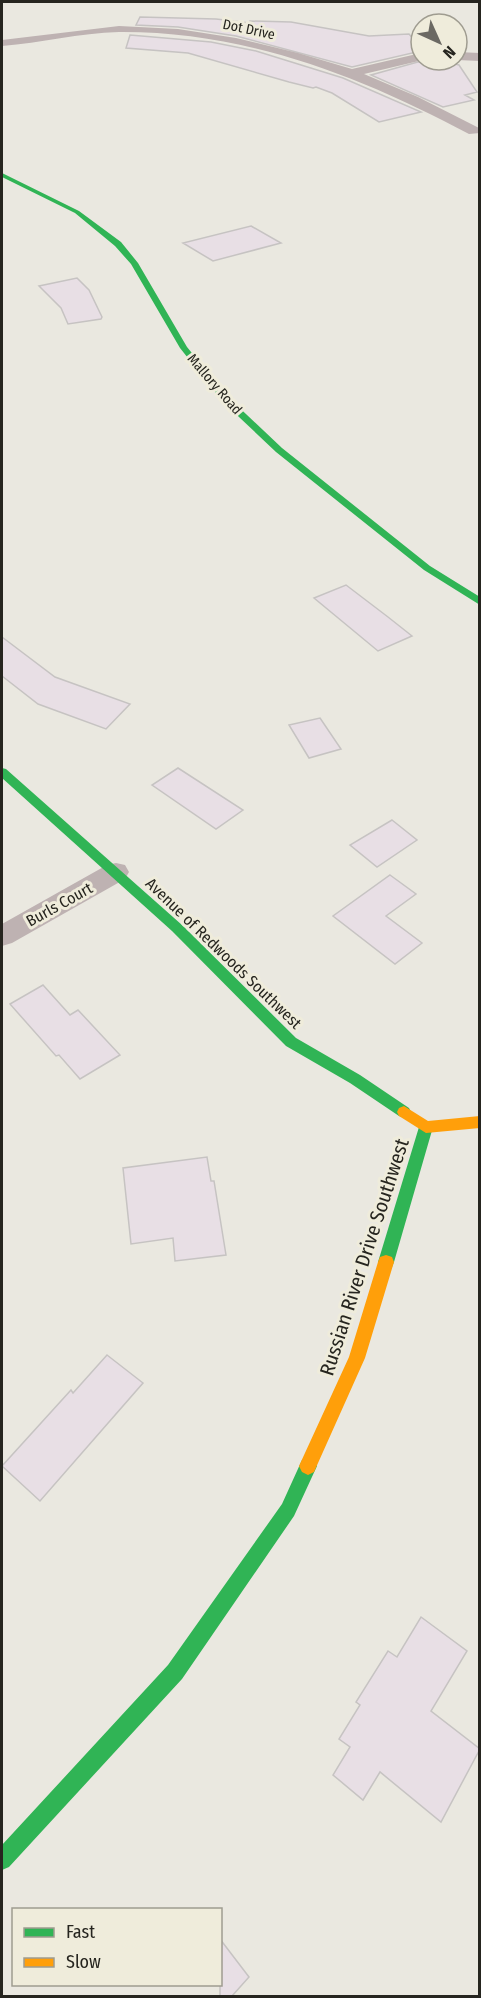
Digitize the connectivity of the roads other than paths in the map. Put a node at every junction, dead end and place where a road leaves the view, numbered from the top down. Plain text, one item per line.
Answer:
1 (2, 43) edge
2 (409, 60) edge
3 (352, 73) junction
4 (474, 131) dead end
5 (2, 175) edge
6 (480, 602) edge
7 (2, 772) edge
8 (116, 872) junction
9 (2, 936) edge
10 (480, 1122) edge
11 (426, 1126) junction
12 (2, 1860) edge

1 - 3 street, Dot Drive
2 - 3 street
3 - 4 street, Dot Drive
5 - 6 street, Mallory Road
7 - 8 street, Avenue of Redwoods Southwest
8 - 9 street, Burls Court
8 - 11 street, Avenue of Redwoods Southwest
10 - 11 street
11 - 12 street, Russian River Drive Southwest

